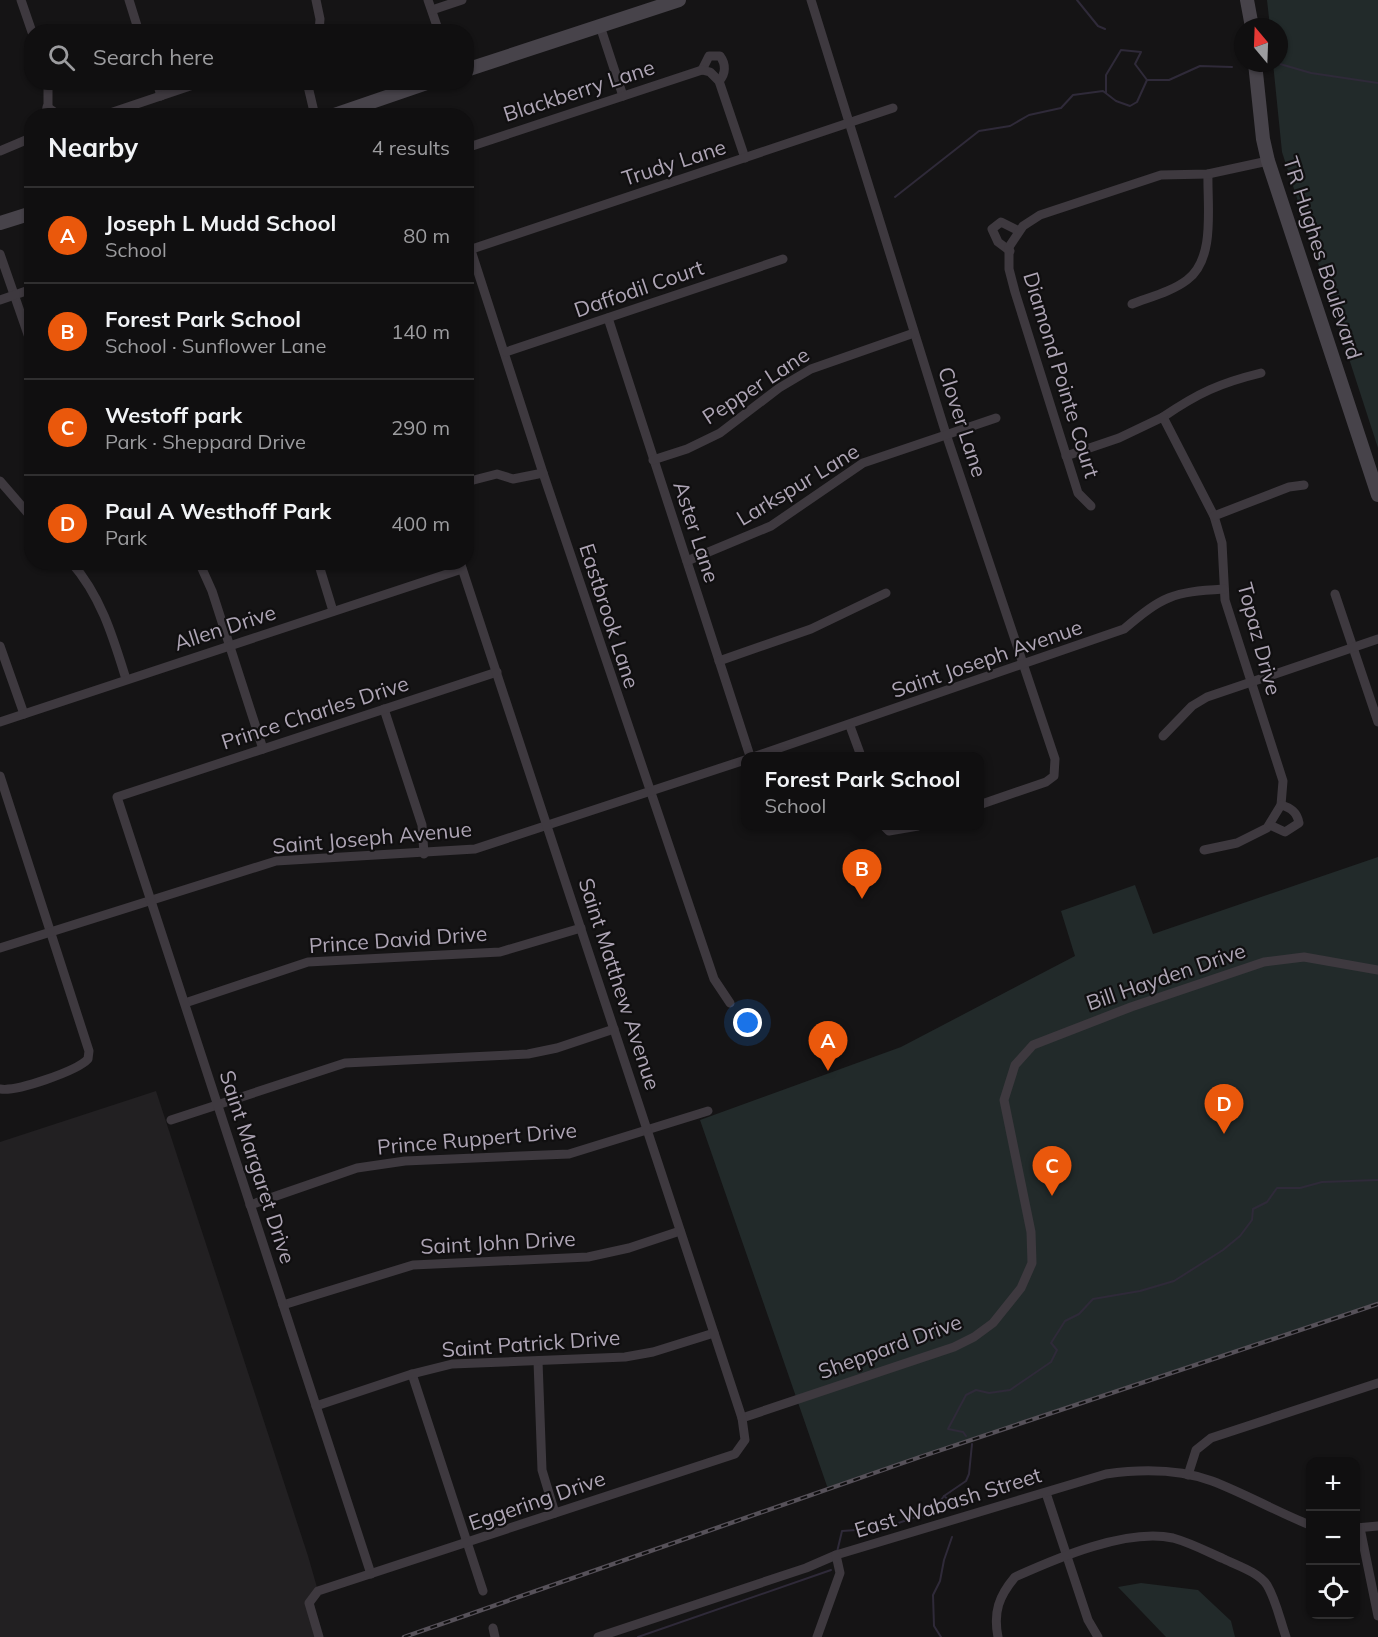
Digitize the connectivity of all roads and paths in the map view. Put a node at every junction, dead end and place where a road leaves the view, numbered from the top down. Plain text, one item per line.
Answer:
1 (21, 0) edge
2 (129, 0) edge
3 (316, 0) edge
4 (428, 0) edge
5 (462, 0) edge
6 (679, 0) edge
7 (811, 0) edge
8 (1247, 0) edge
9 (654, 4) edge
10 (432, 10) junction
11 (1250, 18) edge
12 (29, 24) edge
13 (136, 24) edge
14 (320, 24) edge
15 (436, 24) edge
16 (600, 26) junction
17 (474, 67) edge
18 (706, 71) junction
19 (1256, 72) edge
20 (719, 81) junction
21 (47, 90) edge
22 (159, 90) edge
23 (179, 90) edge
24 (309, 90) edge
25 (407, 90) edge
26 (161, 96) junction
27 (623, 96) junction
28 (46, 108) edge
29 (125, 108) edge
30 (313, 108) edge
31 (354, 108) edge
32 (893, 108) dead end
33 (849, 123) junction
34 (24, 141) edge
35 (474, 145) edge
36 (0, 151) edge
37 (745, 158) junction
38 (1268, 161) junction
39 (1208, 174) junction
40 (24, 216) edge
41 (0, 223) edge
42 (1019, 231) junction
43 (474, 248) edge
44 (1010, 251) junction
45 (0, 254) edge
46 (783, 259) dead end
47 (474, 264) edge
48 (24, 292) edge
49 (13, 295) junction
50 (0, 300) edge
51 (1131, 304) dead end
52 (608, 318) junction
53 (24, 325) edge
54 (914, 333) junction
55 (506, 352) junction
56 (1261, 373) dead end
57 (1163, 417) junction
58 (996, 418) dead end
59 (946, 434) junction
60 (1066, 456) junction
61 (653, 460) junction
62 (543, 473) junction
63 (474, 480) edge
64 (0, 481) edge
65 (1304, 485) dead end
66 (1378, 495) edge
67 (1090, 506) dead end
68 (24, 509) edge
69 (1214, 516) junction
70 (687, 561) junction
71 (77, 570) edge
72 (203, 570) edge
73 (320, 570) edge
74 (450, 570) edge
75 (462, 570) edge
76 (1224, 589) junction
77 (886, 593) dead end
78 (1335, 594) dead end
79 (333, 611) junction
80 (1378, 639) edge
81 (231, 645) junction
82 (0, 646) edge
83 (1353, 647) junction
84 (719, 661) junction
85 (1024, 666) junction
86 (497, 672) junction
87 (126, 679) junction
88 (1251, 682) junction
89 (384, 709) junction
90 (24, 714) junction
91 (0, 722) edge
92 (1378, 722) edge
93 (850, 726) junction
94 (1163, 736) dead end
95 (263, 749) junction
96 (749, 752) edge
97 (769, 752) edge
98 (860, 752) edge
99 (741, 761) edge
100 (0, 776) edge
101 (143, 788) joint
102 (649, 793) junction
103 (984, 803) edge
104 (1281, 805) junction
105 (1270, 825) junction
106 (548, 826) junction
107 (888, 830) edge
108 (906, 830) edge
109 (1204, 850) dead end
110 (424, 854) junction
111 (151, 901) junction
112 (581, 928) junction
113 (51, 933) junction
114 (0, 948) edge
115 (1378, 970) edge
116 (184, 1003) junction
117 (730, 1003) dead end
118 (614, 1029) junction
119 (0, 1089) edge
120 (1004, 1100) joint
121 (217, 1103) junction
122 (708, 1111) dead end
123 (171, 1120) dead end
124 (647, 1130) junction
125 (250, 1204) junction
126 (680, 1231) junction
127 (283, 1305) junction
128 (714, 1333) junction
129 (538, 1361) junction
130 (412, 1374) junction
131 (1378, 1383) edge
132 (316, 1406) junction
133 (742, 1418) junction
134 (1188, 1475) junction
135 (1046, 1493) junction
136 (555, 1513) junction
137 (1306, 1523) edge
138 (1378, 1526) edge
139 (1360, 1528) edge
140 (1360, 1537) edge
141 (468, 1543) junction
142 (836, 1555) junction
143 (1067, 1556) junction
144 (371, 1574) junction
145 (483, 1591) dead end
146 (1378, 1616) edge
147 (319, 1637) edge
148 (598, 1637) edge
149 (817, 1637) edge
150 (998, 1637) edge
151 (1098, 1637) edge
152 (1286, 1637) edge

1 - 12 street
2 - 13 street
3 - 14 street
4 - 10 street
5 - 10 street
6 - 9 main road
7 - 33 street, Clover Lane
8 - 11 main road
9 - 16 main road
10 - 15 street
16 - 17 main road
16 - 27 street
18 - 20 street
18 - 20 street, Blackberry Lane
18 - 27 street, Blackberry Lane
19 - 38 main road, TR Hughes Boulevard
20 - 37 street
21 - 28 street
22 - 26 street
23 - 26 street
24 - 30 street
25 - 31 main road
26 - 29 street
27 - 35 street, Blackberry Lane
32 - 33 street, Trudy Lane
33 - 37 street, Trudy Lane
33 - 54 street, Clover Lane
34 - 36 street
37 - 43 street, Trudy Lane
38 - 39 street
38 - 66 main road, TR Hughes Boulevard
39 - 42 street
39 - 51 street
40 - 41 main road
42 - 44 street, Diamond Pointe Court
42 - 44 street, Diamond Pointe Court
44 - 60 street, Diamond Pointe Court
45 - 49 street
46 - 52 street, Daffodil Court
47 - 55 street, Eastbrook Lane
48 - 49 street
49 - 50 street
49 - 53 street
52 - 55 street, Daffodil Court
52 - 61 street, Aster Lane
54 - 59 street, Clover Lane
54 - 61 street, Pepper Lane
55 - 62 street, Eastbrook Lane
56 - 57 street
57 - 60 street
57 - 69 street, Topaz Drive
58 - 59 street, Larkspur Lane
59 - 70 street, Larkspur Lane
59 - 85 street, Clover Lane
60 - 67 street, Diamond Pointe Court
61 - 70 street, Aster Lane
62 - 63 street
62 - 102 street, Eastbrook Lane
64 - 68 street
65 - 69 street
69 - 76 street, Topaz Drive
70 - 84 street, Aster Lane
71 - 87 street
72 - 81 street
73 - 79 street
74 - 79 street, Allen Drive
75 - 86 street, Saint Matthew Avenue
76 - 85 street, Saint Joseph Avenue
76 - 88 street, Topaz Drive
77 - 84 street
78 - 83 street
79 - 81 street, Allen Drive
80 - 83 street
81 - 87 street, Allen Drive
81 - 95 street
82 - 90 street
83 - 88 street
83 - 92 street
84 - 96 street, Aster Lane
85 - 93 street, Saint Joseph Avenue
85 - 103 street, Clover Lane
86 - 89 street, Prince Charles Drive
86 - 106 street, Saint Matthew Avenue
87 - 90 street, Allen Drive
88 - 94 street
88 - 104 street, Topaz Drive
89 - 95 street, Prince Charles Drive
89 - 110 street
90 - 91 street, Allen Drive
93 - 97 street, Saint Joseph Avenue
93 - 98 street
95 - 101 street, Prince Charles Drive
99 - 102 street, Saint Joseph Avenue
100 - 113 street
101 - 111 street, Saint Margaret Drive
102 - 106 street, Saint Joseph Avenue
102 - 117 street, Eastbrook Lane
104 - 105 street, Topaz Drive
104 - 105 street
105 - 109 street
106 - 110 street, Saint Joseph Avenue
106 - 112 street, Saint Matthew Avenue
107 - 108 street
110 - 111 street, Saint Joseph Avenue
111 - 113 street, Saint Joseph Avenue
111 - 116 street, Saint Margaret Drive
112 - 116 street, Prince David Drive
112 - 118 street, Saint Matthew Avenue
113 - 114 street, Saint Joseph Avenue
113 - 119 street
115 - 120 street, Bill Hayden Drive
116 - 121 street, Saint Margaret Drive
118 - 121 street
118 - 124 street, Saint Matthew Avenue
120 - 133 street, Sheppard Drive
121 - 123 street
121 - 125 street, Saint Margaret Drive
122 - 124 street, Prince Ruppert Drive
124 - 125 street, Prince Ruppert Drive
124 - 126 street, Saint Matthew Avenue
125 - 127 street, Saint Margaret Drive
126 - 127 street, Saint John Drive
126 - 128 street, Saint Matthew Avenue
127 - 132 street, Saint Margaret Drive
128 - 129 street, Saint Patrick Drive
128 - 133 street, Saint Matthew Avenue
129 - 130 street, Saint Patrick Drive
129 - 136 street
130 - 132 street, Saint Patrick Drive
130 - 141 street
131 - 134 street
132 - 144 street, Saint Margaret Drive
133 - 136 street, Eggering Drive
134 - 135 street, East Wabash Street
134 - 137 street, East Wabash Street
135 - 142 street, East Wabash Street
135 - 143 street
136 - 141 street, Eggering Drive
138 - 139 street
140 - 146 street
141 - 144 street, Eggering Drive
141 - 145 street
142 - 148 street, East Wabash Street
142 - 149 street
143 - 150 street
143 - 151 street
143 - 152 street
144 - 147 street, Eggering Drive

